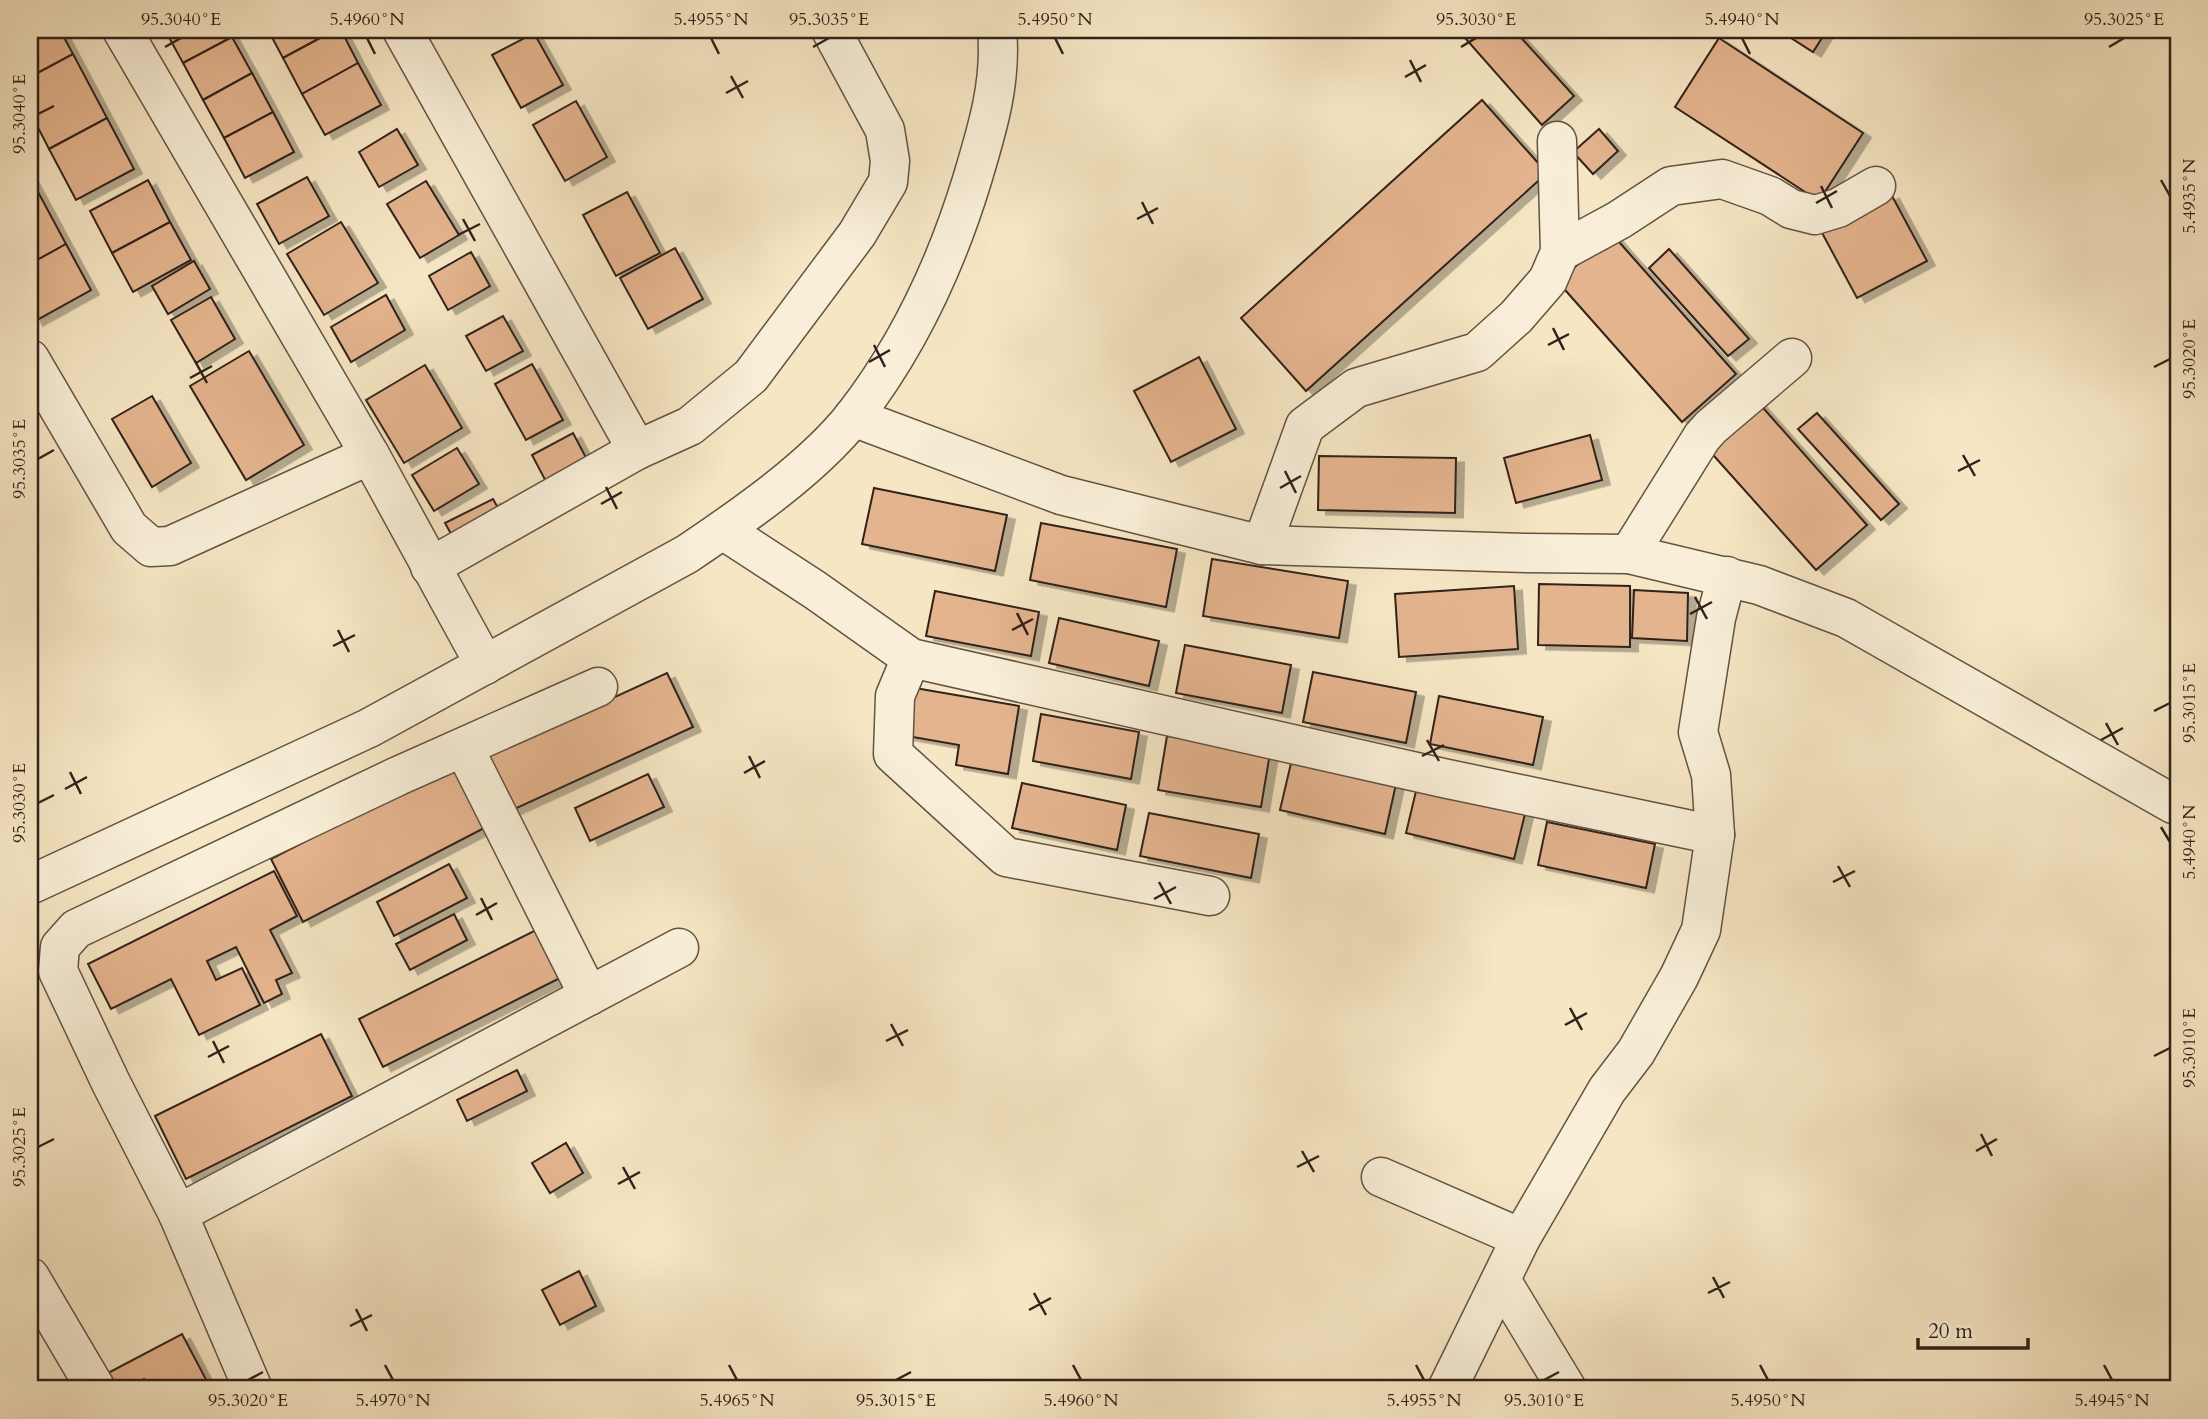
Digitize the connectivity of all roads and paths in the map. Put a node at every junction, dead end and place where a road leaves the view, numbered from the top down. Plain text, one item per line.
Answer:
1 (122, 30) edge
2 (402, 30) edge
3 (831, 30) edge
4 (997, 30) edge
5 (1557, 141) dead end
6 (1876, 186) dead end
7 (1560, 252) junction
8 (1792, 358) dead end
9 (30, 359) edge
10 (853, 417) junction
11 (637, 450) junction
12 (370, 455) junction
13 (723, 530) junction
14 (1262, 544) junction
15 (1629, 554) junction
16 (430, 567) junction
17 (1727, 576) junction
18 (911, 658) junction
19 (485, 665) junction
20 (598, 687) dead end
21 (369, 728) junction
22 (464, 748) junction
23 (398, 776) junction
24 (2173, 804) dead end
25 (1715, 835) junction
26 (30, 885) edge
27 (1210, 896) dead end
28 (679, 948) dead end
29 (589, 996) junction
30 (1381, 1178) dead end
31 (178, 1214) junction
32 (1521, 1238) junction
33 (30, 1277) edge
34 (1501, 1280) junction
35 (96, 1389) edge
36 (253, 1389) edge
37 (1447, 1389) edge
38 (1567, 1389) edge

1 - 12 street
2 - 11 street
3 - 11 street
4 - 10 street
5 - 7 street
6 - 7 street
7 - 14 street
8 - 15 street
9 - 12 street
10 - 13 street
10 - 14 street
11 - 16 street
12 - 16 street
13 - 18 street
13 - 19 street
14 - 15 street
15 - 17 street
16 - 19 street
17 - 24 street
17 - 25 street
18 - 25 street
18 - 27 street
19 - 21 street
20 - 22 street
21 - 23 street
21 - 26 street
22 - 23 street
22 - 29 street
23 - 31 street
25 - 32 street
28 - 29 street
29 - 31 street
30 - 32 street
31 - 36 street
32 - 34 street
33 - 35 street
34 - 37 street
34 - 38 street

